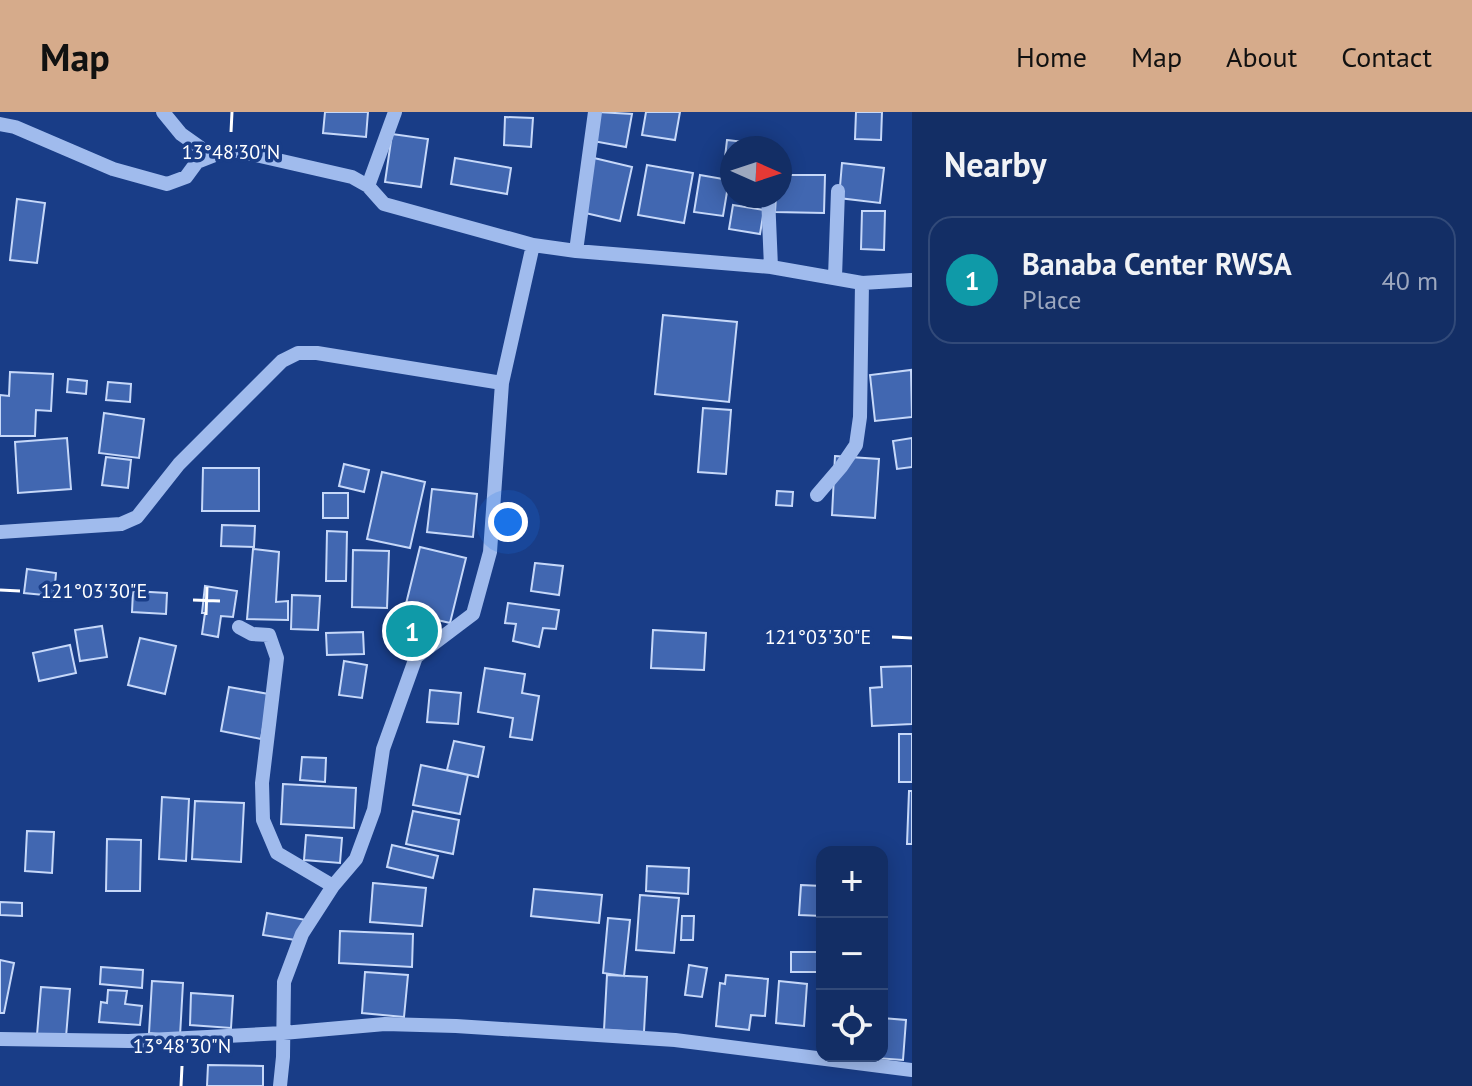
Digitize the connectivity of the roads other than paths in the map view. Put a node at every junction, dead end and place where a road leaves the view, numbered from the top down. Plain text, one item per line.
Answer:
1 (163, 112) edge
2 (395, 112) edge
3 (595, 112) edge
4 (0, 124) edge
5 (212, 156) junction
6 (368, 186) junction
7 (838, 191) dead end
8 (769, 208) edge
9 (533, 245) junction
10 (576, 251) junction
11 (771, 267) junction
12 (835, 277) junction
13 (912, 280) edge
14 (862, 283) junction
15 (502, 383) junction
16 (817, 495) dead end
17 (0, 532) edge
18 (239, 627) dead end
19 (333, 886) junction
20 (283, 1033) junction
21 (0, 1039) edge
22 (912, 1070) edge
23 (280, 1086) edge

1 - 5 street
2 - 6 street
3 - 10 street
4 - 5 street
5 - 6 street
6 - 9 street
7 - 12 street
8 - 11 street
9 - 10 street
9 - 15 street
10 - 11 street
11 - 12 street
12 - 14 street
13 - 14 street
14 - 16 street
15 - 17 street
15 - 19 street
18 - 19 street
19 - 20 street
20 - 21 street
20 - 22 street
20 - 23 street

